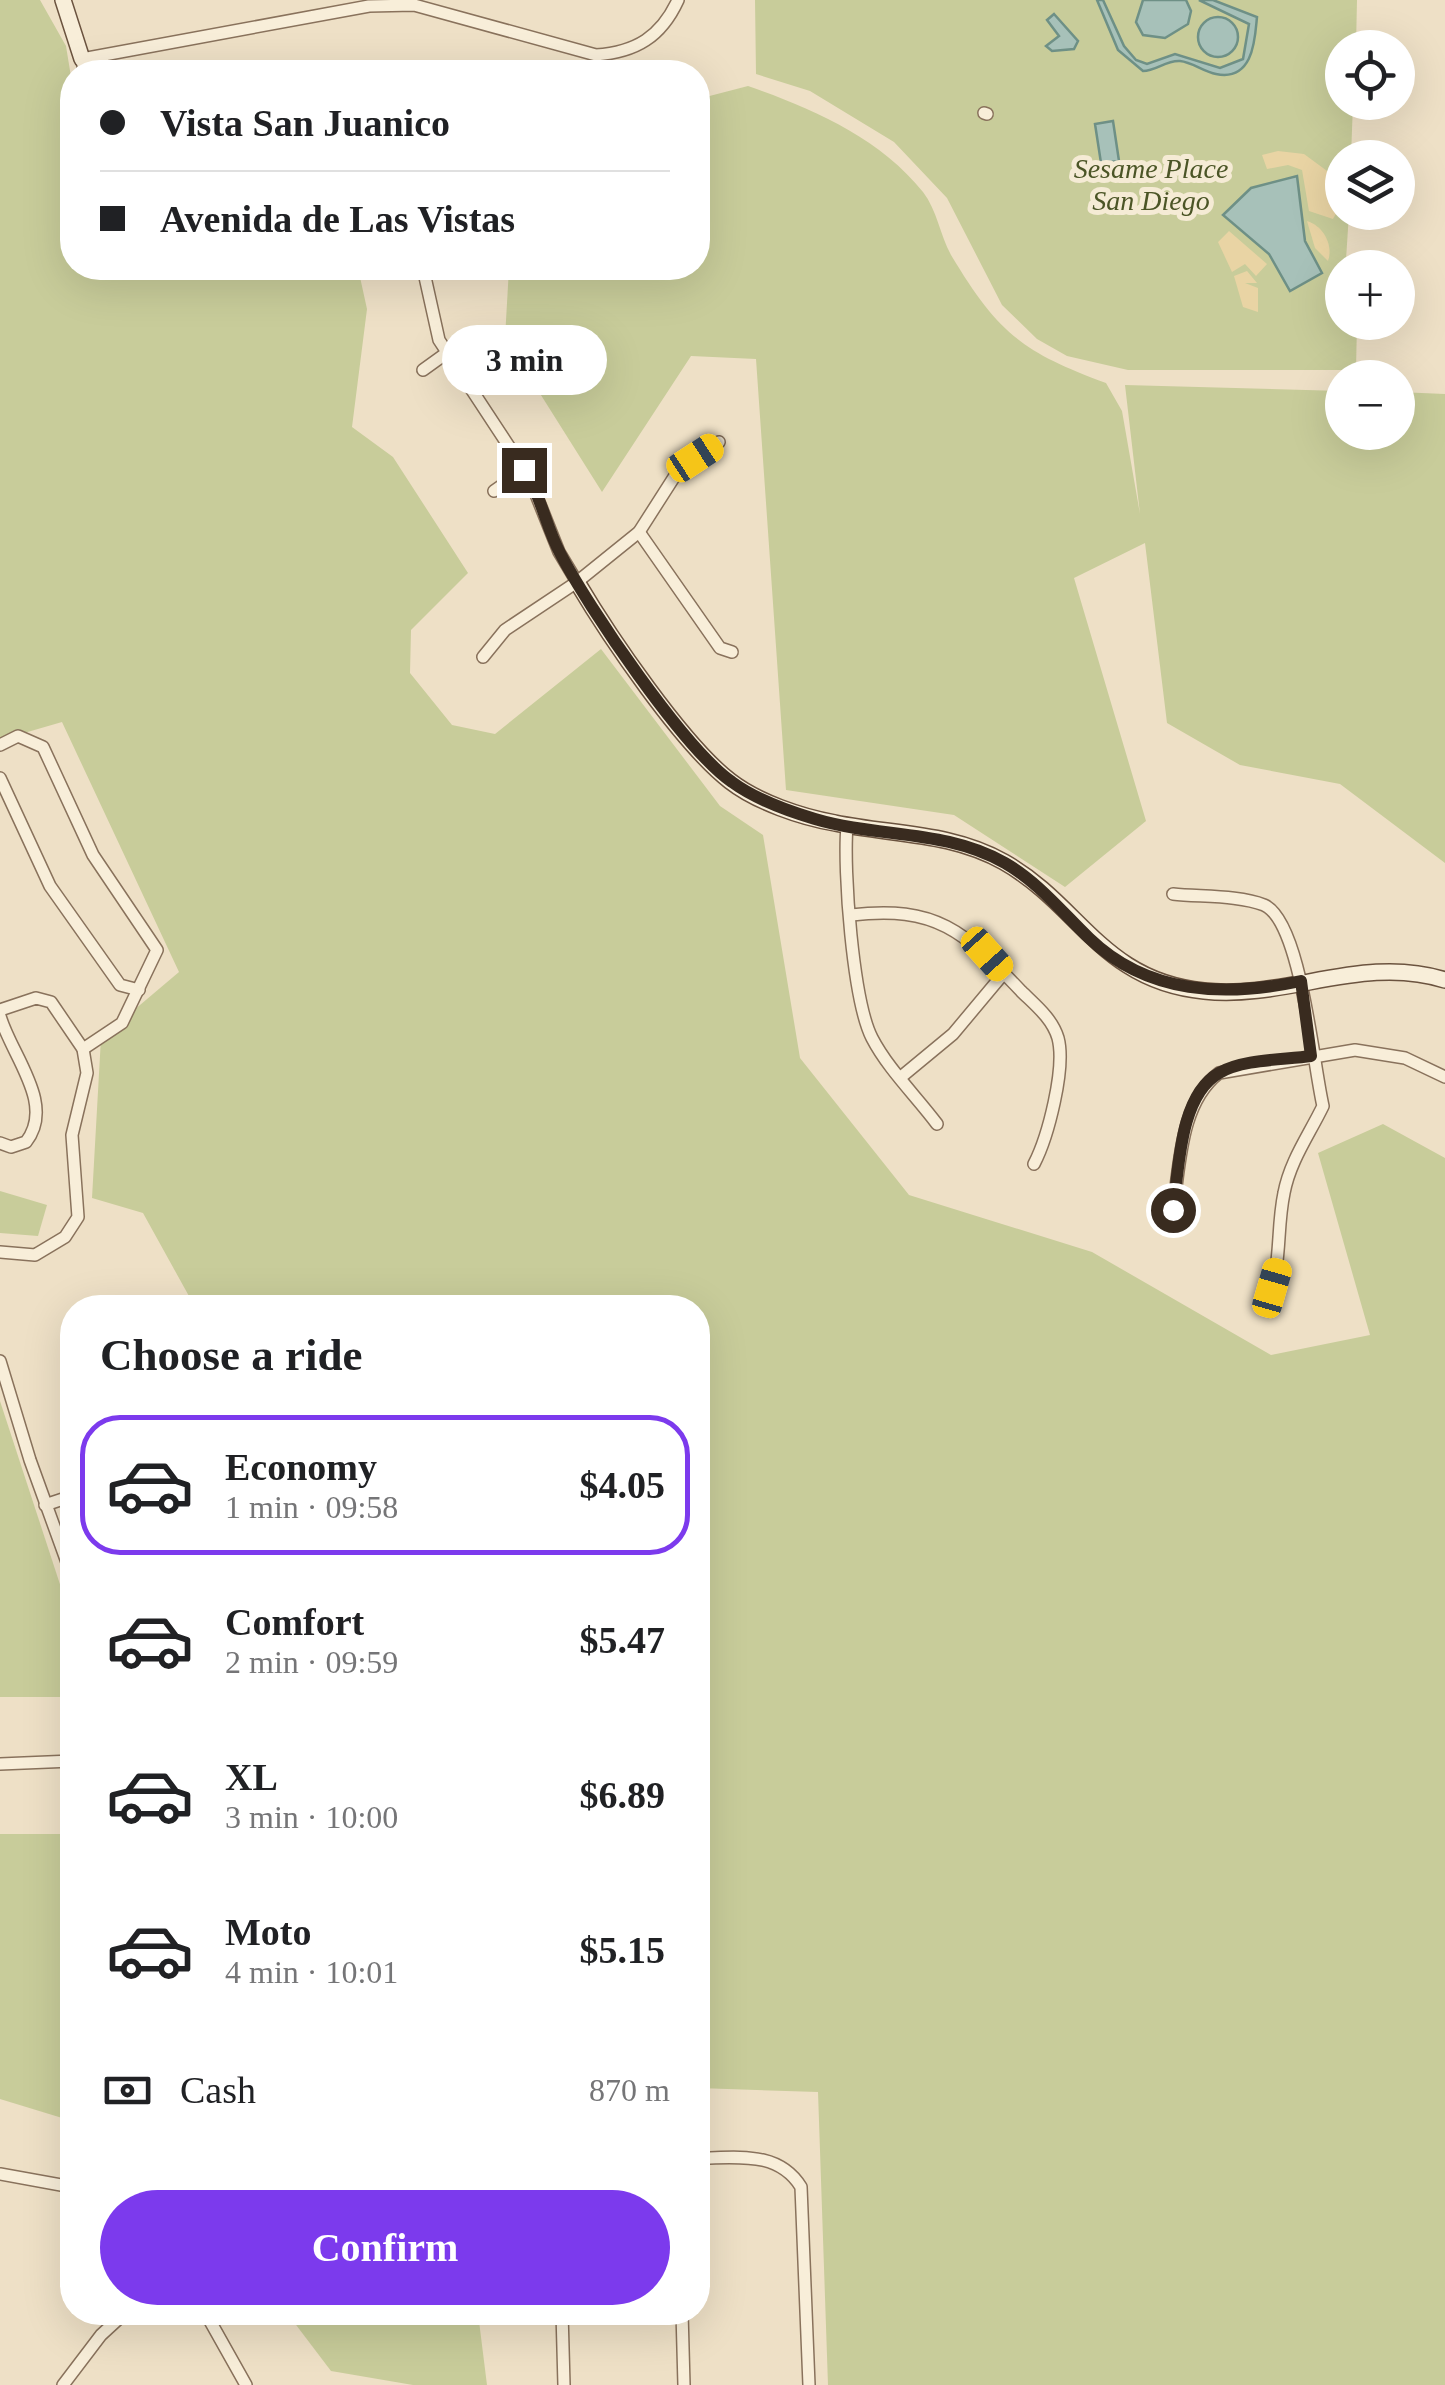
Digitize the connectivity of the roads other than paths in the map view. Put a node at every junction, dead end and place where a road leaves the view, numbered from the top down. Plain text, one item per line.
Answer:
1 (63, 0) edge
2 (678, 0) edge
3 (81, 60) edge
4 (110, 60) edge
5 (425, 280) edge
6 (448, 352) junction
7 (423, 370) dead end
8 (719, 442) dead end
9 (524, 470) junction
10 (494, 491) dead end
11 (639, 532) junction
12 (577, 582) junction
13 (732, 652) dead end
14 (483, 657) dead end
15 (0, 745) edge
16 (0, 778) edge
17 (848, 826) junction
18 (1173, 894) dead end
19 (851, 915) junction
20 (1004, 972) junction
21 (1445, 980) edge
22 (1301, 981) junction
23 (138, 990) junction
24 (0, 1013) edge
25 (83, 1049) junction
26 (1311, 1056) junction
27 (901, 1077) junction
28 (1445, 1077) edge
29 (938, 1124) dead end
30 (0, 1143) edge
31 (1034, 1164) dead end
32 (1173, 1210) dead end
33 (0, 1252) edge
34 (1272, 1288) dead end
35 (0, 1362) edge
36 (60, 1500) edge
37 (45, 1505) junction
38 (60, 1544) edge
39 (60, 1762) edge
40 (0, 1764) edge
41 (710, 2158) edge
42 (0, 2174) edge
43 (60, 2185) edge
44 (113, 2325) edge
45 (212, 2325) edge
46 (562, 2325) edge
47 (682, 2325) edge
48 (244, 2384) edge
49 (63, 2385) edge
50 (564, 2385) edge
51 (684, 2385) edge
52 (809, 2385) edge

1 - 3 street
2 - 4 street
5 - 6 street
6 - 7 street
6 - 9 street
8 - 11 street
9 - 10 street
9 - 12 street
11 - 12 street
11 - 13 street
12 - 14 street
12 - 17 street
15 - 23 street
16 - 23 street
17 - 19 street
17 - 22 street
18 - 22 street
19 - 20 street
19 - 27 street
20 - 27 street
20 - 31 street
21 - 22 street
22 - 26 street
23 - 25 street
24 - 25 street
24 - 30 street
25 - 33 street
26 - 28 street
26 - 32 street
26 - 34 street
27 - 29 street
35 - 37 street
36 - 37 street
37 - 38 street
39 - 40 street
41 - 52 street
42 - 43 street
44 - 49 street
45 - 48 street
46 - 50 street
47 - 51 street

